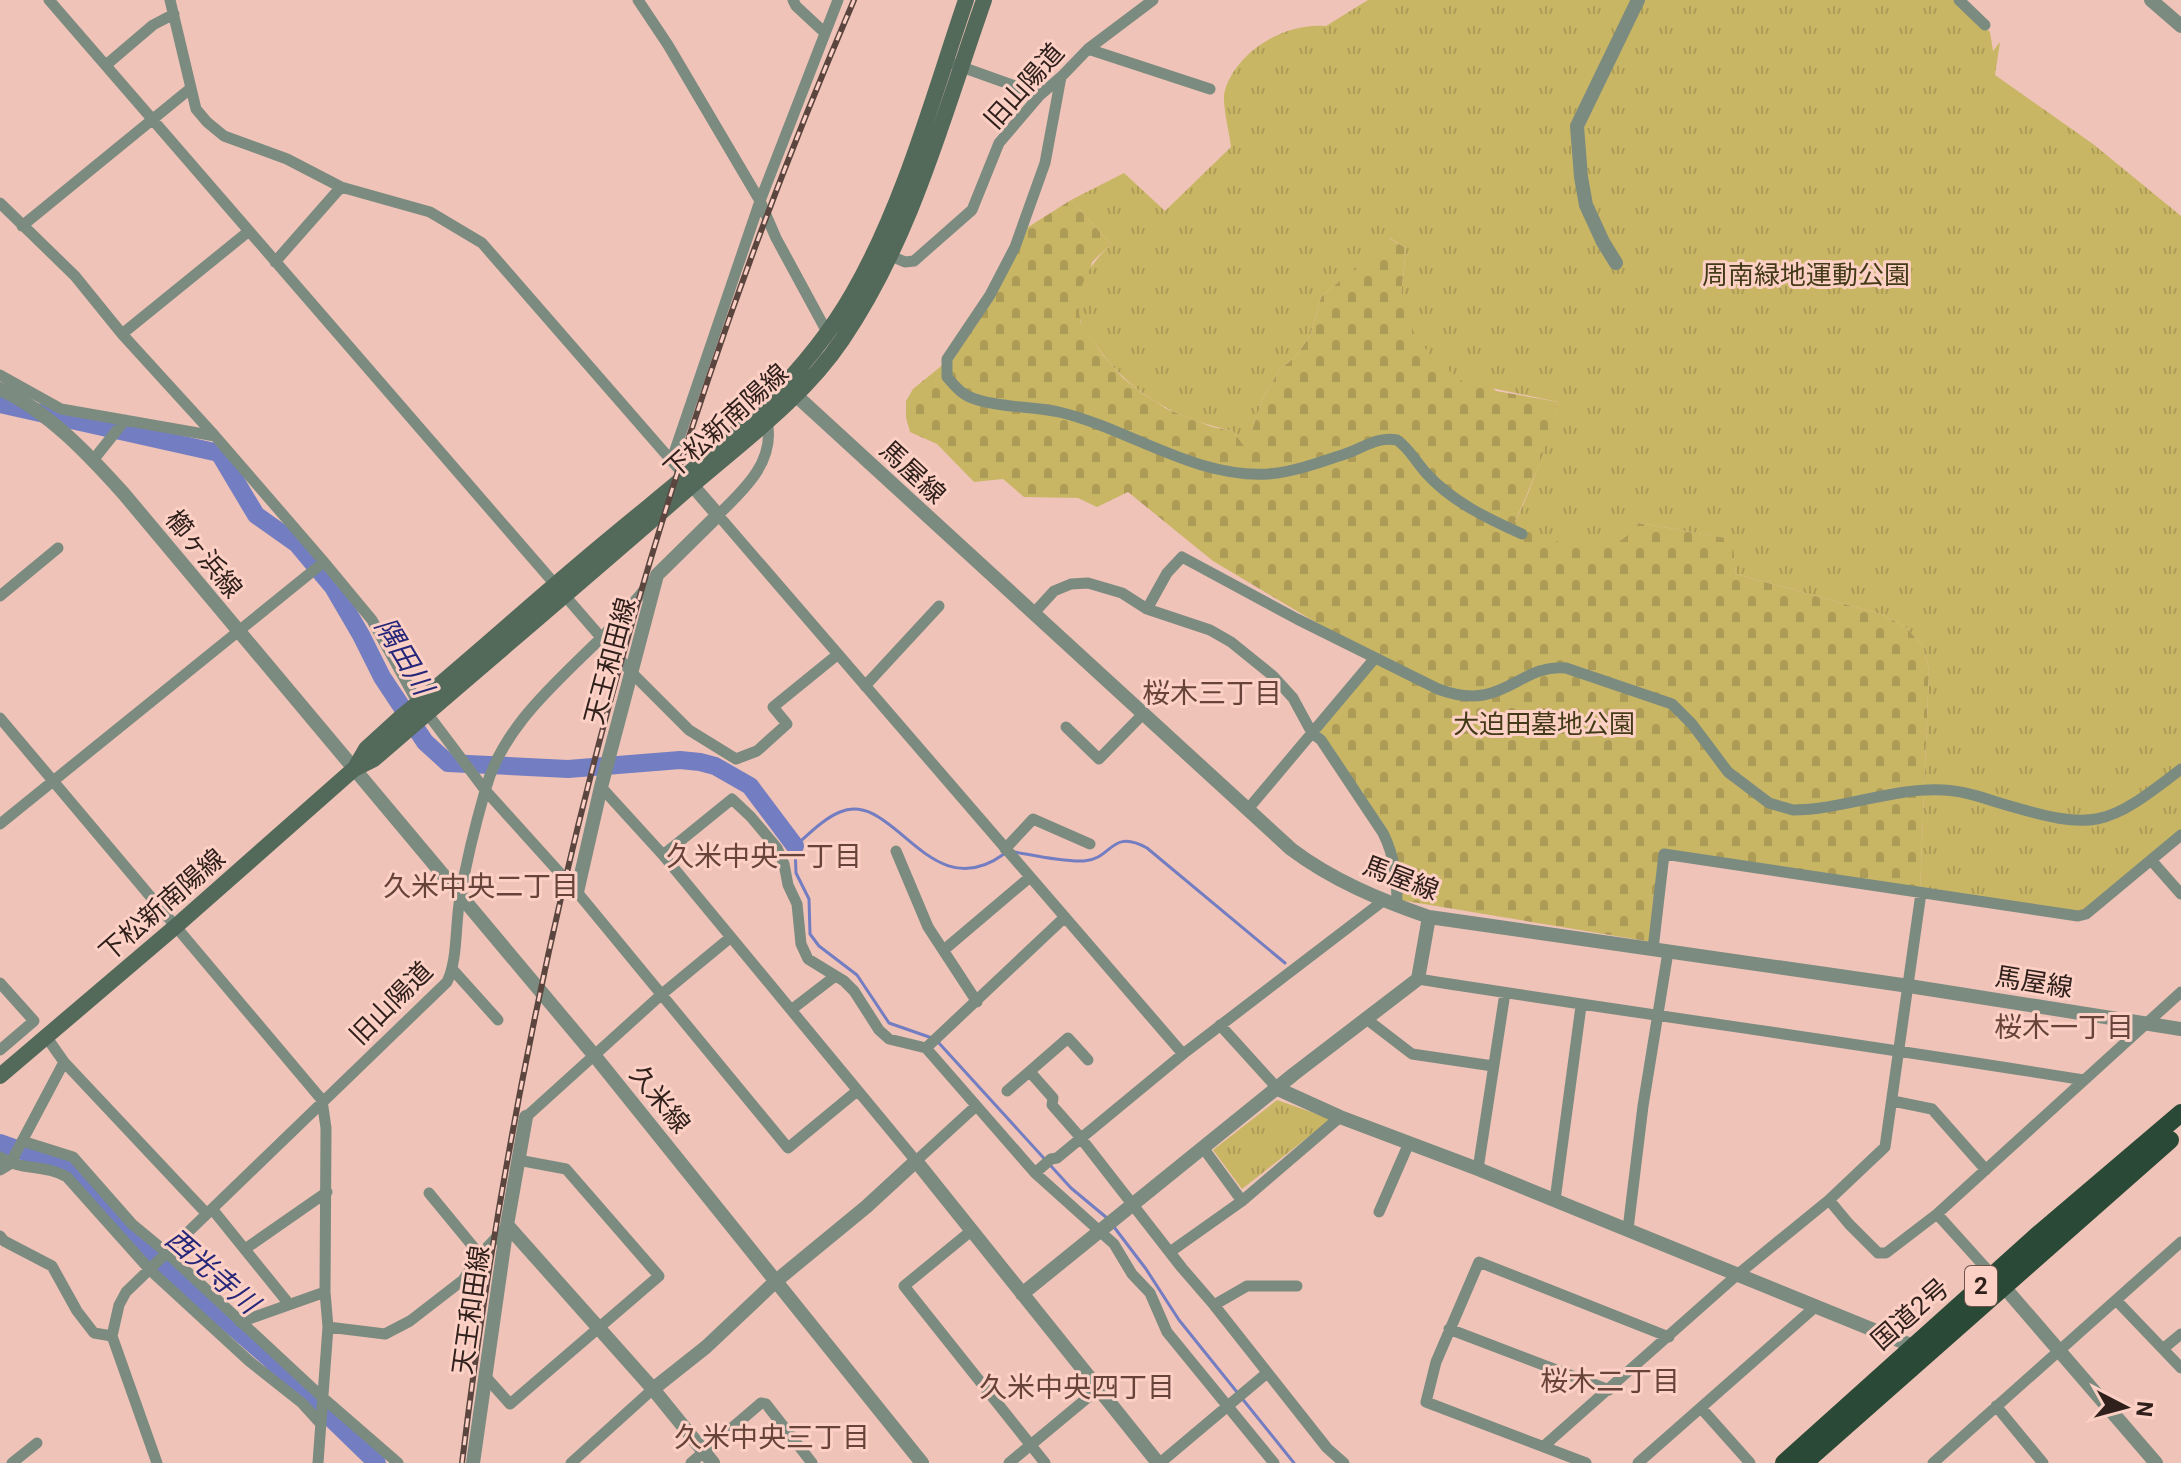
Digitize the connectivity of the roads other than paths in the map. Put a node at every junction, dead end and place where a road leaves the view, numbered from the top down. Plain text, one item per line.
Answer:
1 (49, 0) edge
2 (170, 0) edge
3 (638, 0) edge
4 (793, 0) edge
5 (838, 0) edge
6 (966, 0) edge
7 (984, 0) edge
8 (1153, 0) edge
9 (1638, 0) edge
10 (1959, 0) edge
11 (2153, 1) edge
12 (174, 14) junction
13 (1985, 25) dead end
14 (2181, 26) edge
15 (825, 33) junction
16 (1088, 49) junction
17 (953, 64) junction
18 (106, 65) junction
19 (1061, 77) junction
20 (191, 88) junction
21 (1210, 89) dead end
22 (1040, 95) junction
23 (151, 120) junction
24 (341, 187) junction
25 (760, 201) junction
26 (0, 203) edge
27 (22, 226) junction
28 (249, 231) junction
29 (884, 253) junction
30 (275, 262) junction
31 (1616, 263) dead end
32 (827, 332) junction
33 (122, 334) junction
34 (0, 375) edge
35 (0, 389) edge
36 (790, 390) junction
37 (125, 420) junction
38 (767, 421) junction
39 (215, 436) junction
40 (94, 459) junction
41 (672, 459) junction
42 (688, 480) junction
43 (718, 515) junction
44 (1522, 534) dead end
45 (58, 548) dead end
46 (324, 562) junction
47 (657, 575) junction
48 (560, 591) junction
49 (0, 596) edge
50 (939, 606) dead end
51 (1147, 609) junction
52 (1033, 614) junction
53 (237, 632) junction
54 (602, 637) junction
55 (837, 655) junction
56 (1375, 658) junction
57 (631, 672) junction
58 (865, 686) junction
59 (421, 710) junction
60 (1143, 714) junction
61 (0, 718) edge
62 (1066, 727) dead end
63 (1312, 733) junction
64 (354, 769) junction
65 (2181, 769) edge
66 (54, 782) junction
67 (601, 787) junction
68 (485, 790) junction
69 (1248, 809) junction
70 (0, 824) edge
71 (2181, 835) edge
72 (1090, 844) dead end
73 (1005, 849) junction
74 (896, 851) dead end
75 (663, 855) junction
76 (2151, 860) junction
77 (1030, 877) junction
78 (577, 892) junction
79 (1921, 893) junction
80 (2181, 894) edge
81 (460, 897) junction
82 (1390, 903) junction
83 (1065, 917) junction
84 (1429, 917) junction
85 (175, 927) junction
86 (731, 937) junction
87 (945, 949) junction
88 (1661, 950) junction
89 (453, 970) junction
90 (834, 977) junction
91 (1418, 979) junction
92 (0, 983) edge
93 (1909, 986) junction
94 (2181, 992) edge
95 (1505, 993) junction
96 (662, 994) junction
97 (977, 1002) junction
98 (1581, 1006) junction
99 (791, 1010) junction
100 (1658, 1016) junction
101 (1365, 1018) junction
102 (498, 1020) dead end
103 (2146, 1024) junction
104 (1220, 1025) junction
105 (2181, 1029) edge
106 (45, 1035) junction
107 (926, 1048) junction
108 (0, 1050) edge
109 (1900, 1050) junction
110 (1183, 1054) junction
111 (594, 1055) junction
112 (1088, 1060) dead end
113 (64, 1062) junction
114 (1493, 1066) junction
115 (1030, 1072) junction
116 (0, 1076) edge
117 (2084, 1080) junction
118 (1278, 1089) junction
119 (857, 1091) junction
120 (1007, 1091) dead end
121 (322, 1100) junction
122 (1893, 1101) junction
123 (976, 1106) junction
124 (2181, 1113) edge
125 (526, 1117) joint
126 (1340, 1117) junction
127 (2181, 1130) edge
128 (1080, 1137) junction
129 (22, 1141) junction
130 (1409, 1143) junction
131 (1204, 1149) junction
132 (518, 1160) junction
133 (916, 1161) junction
134 (3, 1164) edge
135 (1478, 1169) junction
136 (1986, 1170) junction
137 (1035, 1173) junction
138 (327, 1192) junction
139 (429, 1193) dead end
140 (1555, 1200) junction
141 (1829, 1200) junction
142 (1242, 1201) junction
143 (1133, 1205) junction
144 (210, 1212) junction
145 (1379, 1212) dead end
146 (1937, 1214) junction
147 (507, 1225) junction
148 (1628, 1229) junction
149 (971, 1231) junction
150 (1103, 1231) junction
151 (0, 1236) edge
152 (2181, 1242) edge
153 (245, 1249) junction
154 (1170, 1252) junction
155 (167, 1253) junction
156 (480, 1255) junction
157 (150, 1270) junction
158 (1737, 1275) junction
159 (776, 1281) junction
160 (1999, 1282) junction
161 (1297, 1286) dead end
162 (325, 1292) junction
163 (1022, 1294) junction
164 (2116, 1300) junction
165 (289, 1304) junction
166 (1214, 1305) junction
167 (1815, 1307) junction
168 (240, 1322) junction
169 (328, 1327) junction
170 (598, 1328) junction
171 (1449, 1329) junction
172 (2181, 1334) edge
173 (112, 1336) junction
174 (1669, 1337) junction
175 (1913, 1346) junction
176 (2164, 1348) junction
177 (2060, 1350) junction
178 (2181, 1368) edge
179 (1267, 1373) junction
180 (485, 1376) junction
181 (653, 1389) junction
182 (1098, 1389) junction
183 (1609, 1390) junction
184 (322, 1397) junction
185 (1996, 1406) junction
186 (1229, 1407) junction
187 (1701, 1408) junction
188 (321, 1424) junction
189 (37, 1443) dead end
190 (1029, 1445) junction
191 (1545, 1445) junction
192 (708, 1458) edge
193 (12, 1463) edge
194 (157, 1463) edge
195 (318, 1463) edge
196 (398, 1463) edge
197 (473, 1463) edge
198 (571, 1463) edge
199 (691, 1463) edge
200 (812, 1463) edge
201 (922, 1463) edge
202 (1009, 1463) edge
203 (1045, 1463) edge
204 (1159, 1463) edge
205 (1274, 1463) edge
206 (1344, 1463) edge
207 (1586, 1463) edge
208 (1638, 1463) edge
209 (1750, 1463) edge
210 (1784, 1463) edge
211 (1804, 1463) edge
212 (1933, 1463) edge
213 (2043, 1463) edge
214 (2156, 1463) edge

1 - 18 street
2 - 12 street
3 - 25 street
4 - 15 street
5 - 15 street
6 - 17 main road, 下松新南陽線
7 - 17 main road, 下松新南陽線
8 - 16 street, 旧山陽道
9 - 31 street
10 - 13 street
11 - 14 street
12 - 18 street
12 - 20 street
15 - 25 street
16 - 19 street, 旧山陽道
16 - 21 street
17 - 22 street
17 - 29 main road, 下松新南陽線
18 - 23 street
19 - 22 street, 旧山陽道
19 - 44 street
20 - 23 street
20 - 24 street
22 - 29 street, 旧山陽道
23 - 27 street
23 - 28 street
24 - 30 street
24 - 41 street
25 - 32 street
25 - 41 street
26 - 27 street
27 - 33 street
28 - 30 street
28 - 33 street
29 - 32 main road, 下松新南陽線
29 - 36 main road, 下松新南陽線
30 - 48 street
32 - 36 main road, 下松新南陽線
33 - 39 street
34 - 37 street
35 - 40 street, 櫛ヶ浜線
36 - 38 main road, 下松新南陽線
36 - 42 main road, 下松新南陽線
36 - 52 street, 馬屋線
37 - 39 street
37 - 40 street
38 - 42 main road, 下松新南陽線
38 - 43 street
39 - 46 street
40 - 53 street, 櫛ヶ浜線
41 - 42 street
42 - 43 street
42 - 48 main road, 下松新南陽線
43 - 47 street, 天王和田線
43 - 55 street
45 - 49 street
46 - 53 street
46 - 59 street
47 - 54 street, 旧山陽道
47 - 57 street, 天王和田線
48 - 54 street
48 - 59 main road, 下松新南陽線
50 - 58 street
51 - 52 street
51 - 56 street
51 - 63 street
52 - 60 street, 馬屋線
53 - 64 street, 櫛ヶ浜線
53 - 66 street
54 - 57 street
54 - 68 street, 旧山陽道
55 - 57 street
55 - 58 street
56 - 63 street
56 - 65 street
57 - 67 street, 天王和田線
58 - 73 street
59 - 64 main road, 下松新南陽線
59 - 68 street
60 - 62 street
60 - 69 street, 馬屋線
61 - 66 street
63 - 69 street
63 - 82 street
64 - 81 street, 久米線
64 - 85 main road, 下松新南陽線
66 - 70 street
66 - 85 street
67 - 75 street
67 - 78 street, 天王和田線
68 - 78 street
68 - 81 street, 旧山陽道
69 - 82 street, 馬屋線
71 - 76 street
72 - 73 street
73 - 77 street
74 - 87 street
75 - 86 street
75 - 90 street
76 - 79 street
76 - 80 street
77 - 83 street
77 - 87 street
78 - 96 street
79 - 88 street
79 - 93 street
81 - 89 street, 旧山陽道
81 - 111 street, 久米線
82 - 84 street, 馬屋線
82 - 104 street
83 - 97 street
83 - 110 street
84 - 88 street, 馬屋線
84 - 91 street
85 - 106 main road, 下松新南陽線
85 - 121 street
86 - 96 street
86 - 99 street
87 - 97 street
88 - 93 street, 馬屋線
88 - 100 street
89 - 102 street
89 - 121 street, 旧山陽道
90 - 99 street
90 - 107 street
91 - 95 street
91 - 101 street
92 - 108 street
93 - 103 street, 馬屋線
93 - 109 street
94 - 103 street
95 - 98 street
95 - 114 street
96 - 111 street
96 - 119 street
97 - 107 street
98 - 100 street
98 - 140 street
99 - 119 street
100 - 109 street
100 - 148 street
101 - 114 street
101 - 118 street
103 - 105 street, 馬屋線
103 - 117 street
104 - 110 street
104 - 118 street
106 - 113 street
106 - 116 main road, 下松新南陽線
107 - 123 street
109 - 117 street
109 - 122 street
110 - 128 street
111 - 125 street
111 - 159 street, 久米線
112 - 115 street
113 - 129 street
113 - 144 street
114 - 135 street
115 - 120 street
115 - 128 street
117 - 136 street
118 - 126 street
118 - 131 street
119 - 133 street
121 - 138 street
121 - 144 street, 旧山陽道
122 - 136 street
122 - 141 street
123 - 133 street
123 - 137 street
124 - 160 highway, 国道2号 / 2
125 - 132 street, 天王和田線
126 - 130 street
126 - 142 street
127 - 160 highway, 国道2号 / 2
128 - 137 street
128 - 143 street
129 - 134 street
129 - 155 street
130 - 135 street
130 - 145 street
131 - 142 street
131 - 143 street
132 - 147 street, 天王和田線
132 - 170 street
133 - 149 street
133 - 159 street
134 - 157 street
135 - 140 street
136 - 146 street
137 - 150 street
138 - 153 street
138 - 162 street
139 - 156 street
140 - 148 street
141 - 146 street
141 - 158 street
142 - 154 street
143 - 150 street
143 - 154 street
144 - 153 street
144 - 155 street, 旧山陽道
146 - 160 street
147 - 156 street
147 - 170 street
147 - 180 street, 天王和田線
148 - 158 street
149 - 163 street
149 - 190 street
150 - 163 street
150 - 186 street
151 - 173 street
152 - 164 street
153 - 165 street
154 - 166 street
155 - 157 street, 旧山陽道
155 - 168 street
156 - 169 street
157 - 173 street, 旧山陽道
157 - 188 street
158 - 167 street
158 - 174 street
159 - 181 street
159 - 201 street, 久米線
160 - 175 highway, 国道2号 / 2
160 - 177 street
160 - 211 highway, 国道2号 / 2
161 - 166 street
162 - 165 street
162 - 169 street
163 - 182 street
164 - 176 street
164 - 177 street
165 - 168 street
166 - 179 street
167 - 175 street
167 - 187 street
168 - 184 street
169 - 184 street
170 - 180 street
170 - 181 street
171 - 174 street
171 - 183 street
171 - 191 street
172 - 176 street
173 - 194 street
174 - 183 street
175 - 210 highway, 国道2号 / 2
176 - 178 street
177 - 185 street
177 - 214 street
179 - 186 street
179 - 206 street
180 - 197 street, 天王和田線
181 - 192 street
181 - 198 street
182 - 190 street
182 - 204 street
183 - 191 street
184 - 188 street
184 - 196 street
185 - 212 street
185 - 213 street
186 - 204 street
186 - 205 street
187 - 208 street
187 - 209 street
188 - 195 street
189 - 193 street
190 - 202 street
190 - 203 street
191 - 207 street
192 - 199 street
192 - 200 street

